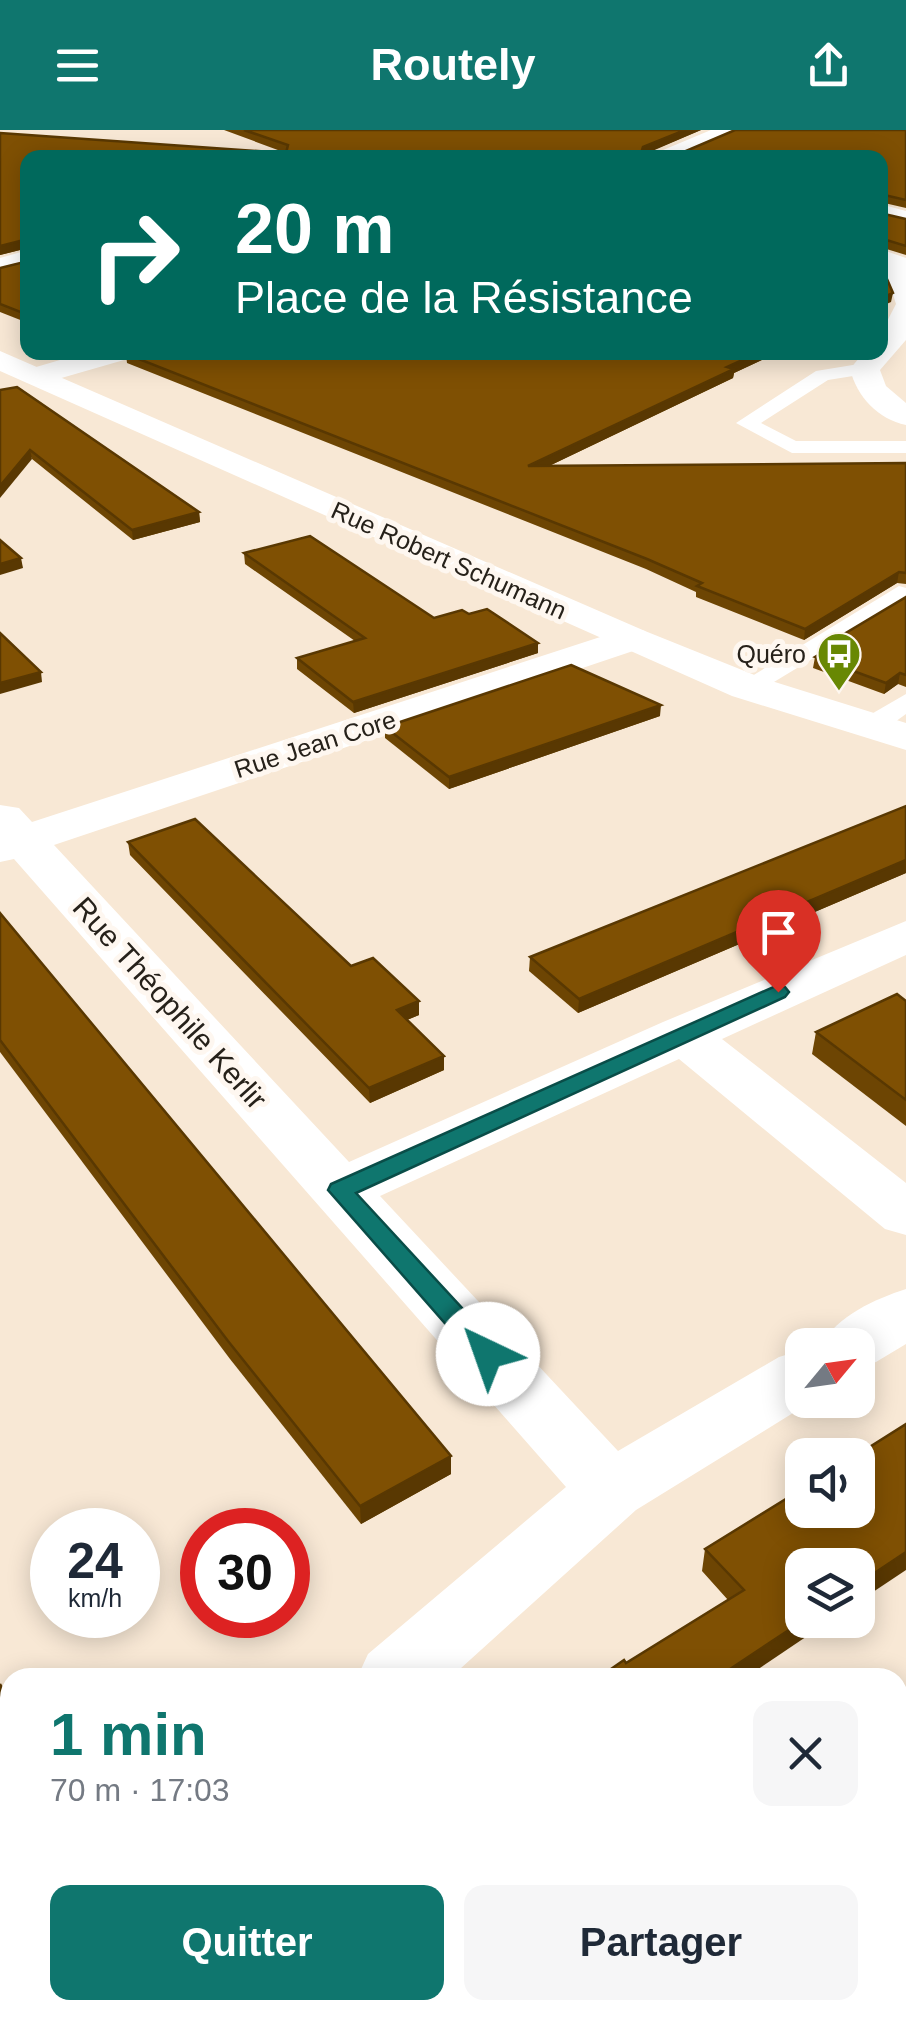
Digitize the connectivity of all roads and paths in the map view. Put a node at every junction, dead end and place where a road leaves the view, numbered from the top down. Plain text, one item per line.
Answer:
1 (732, 130) edge
2 (677, 150) edge
3 (894, 255) edge
4 (906, 300) edge
5 (906, 310) edge
6 (888, 344) edge
7 (73, 360) edge
8 (873, 360) edge
9 (865, 369) junction
10 (14, 370) edge
11 (906, 416) edge
12 (906, 446) edge
13 (906, 595) edge
14 (631, 640) junction
15 (747, 687) junction
16 (906, 702) edge
17 (871, 726) junction
18 (906, 737) edge
19 (8, 835) edge
20 (906, 936) edge
21 (682, 1034) junction
22 (340, 1190) junction
23 (906, 1214) edge
24 (906, 1313) edge
25 (875, 1332) edge
26 (785, 1385) edge
27 (611, 1490) junction
28 (406, 1668) edge

1 - 2 street
3 - 4 street
5 - 6 street
7 - 10 street
8 - 9 street
9 - 11 street
9 - 12 lane
10 - 14 street, Rue Robert Schumann
13 - 15 lane
14 - 15 street, Rue Robert Schumann
14 - 19 street, Rue Jean Core
15 - 17 street, Rue Robert Schumann
16 - 17 lane
17 - 18 street, Rue Robert Schumann
19 - 22 street, Rue Théophile Kerlir
20 - 21 street
21 - 22 street
21 - 23 street
22 - 27 street, Rue Théophile Kerlir
24 - 25 street
26 - 27 street
27 - 28 street

